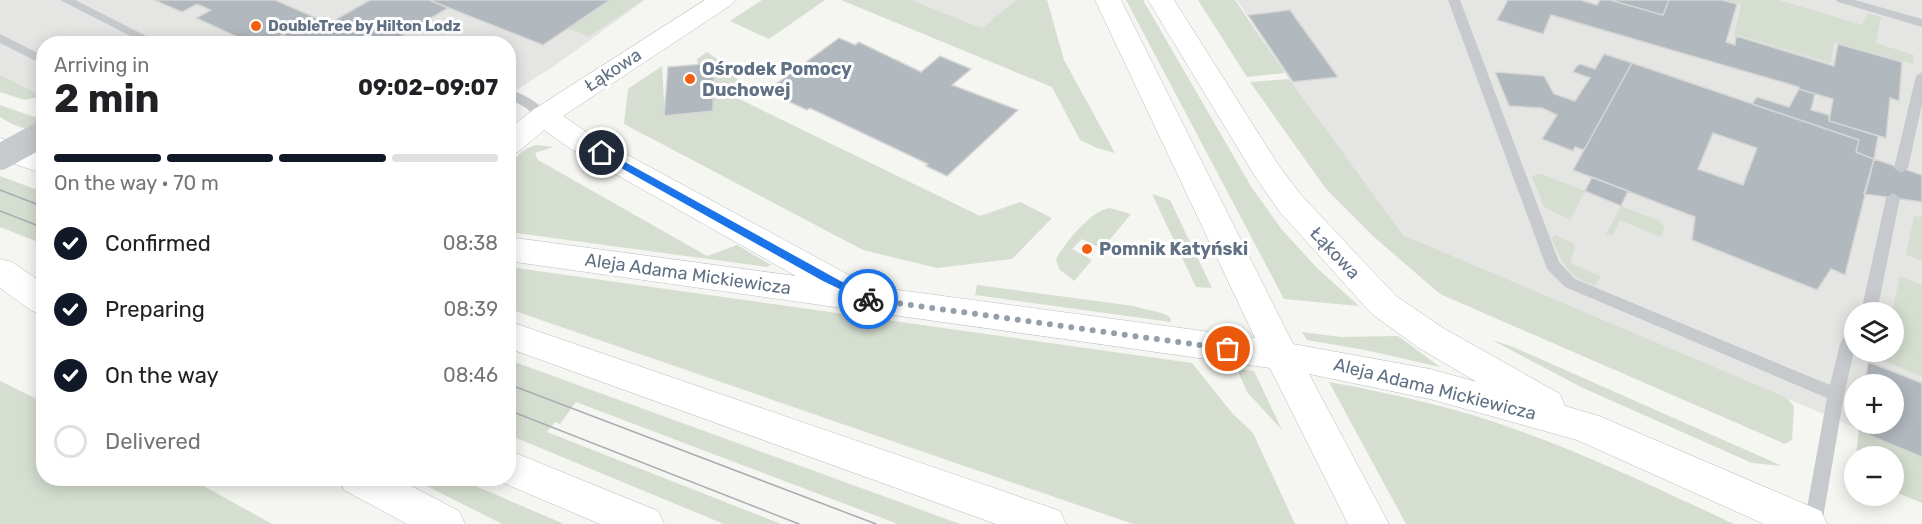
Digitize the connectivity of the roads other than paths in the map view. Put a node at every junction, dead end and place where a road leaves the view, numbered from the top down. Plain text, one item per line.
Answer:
1 (66, 0) edge
2 (722, 0) edge
3 (1108, 0) edge
4 (1161, 0) edge
5 (1454, 0) edge
6 (1842, 0) edge
7 (1922, 23) edge
8 (140, 36) edge
9 (0, 38) edge
10 (36, 57) edge
11 (1922, 76) edge
12 (516, 97) edge
13 (543, 116) junction
14 (36, 137) edge
15 (516, 138) edge
16 (0, 148) edge
17 (0, 157) edge
18 (36, 161) edge
19 (1901, 168) dead end
20 (1893, 198) dead end
21 (516, 250) edge
22 (0, 258) edge
23 (0, 270) edge
24 (36, 271) edge
25 (36, 296) edge
26 (864, 298) junction
27 (1871, 302) edge
28 (516, 337) edge
29 (1282, 357) junction
30 (1844, 361) edge
31 (1836, 394) junction
32 (1586, 427) junction
33 (516, 470) edge
34 (373, 486) edge
35 (445, 524) edge
36 (644, 524) edge
37 (1046, 524) edge
38 (1369, 524) edge
39 (1807, 524) edge
40 (1813, 524) edge

1 - 8 lane
2 - 13 street, Łąkowa
3 - 29 street
4 - 32 street, Łąkowa
5 - 31 lane
6 - 7 lane
9 - 10 lane
11 - 19 lane
12 - 13 lane
13 - 15 street, Łąkowa
13 - 26 street
14 - 17 street, bridge
16 - 18 street
20 - 27 lane
21 - 26 street, Aleja Adama Mickiewicza
22 - 24 street
23 - 25 street
26 - 29 street, Aleja Adama Mickiewicza
28 - 37 street
29 - 32 street, Aleja Adama Mickiewicza
29 - 38 street
30 - 31 lane
31 - 40 lane
32 - 39 street, Aleja Adama Mickiewicza
33 - 36 street
34 - 35 street

